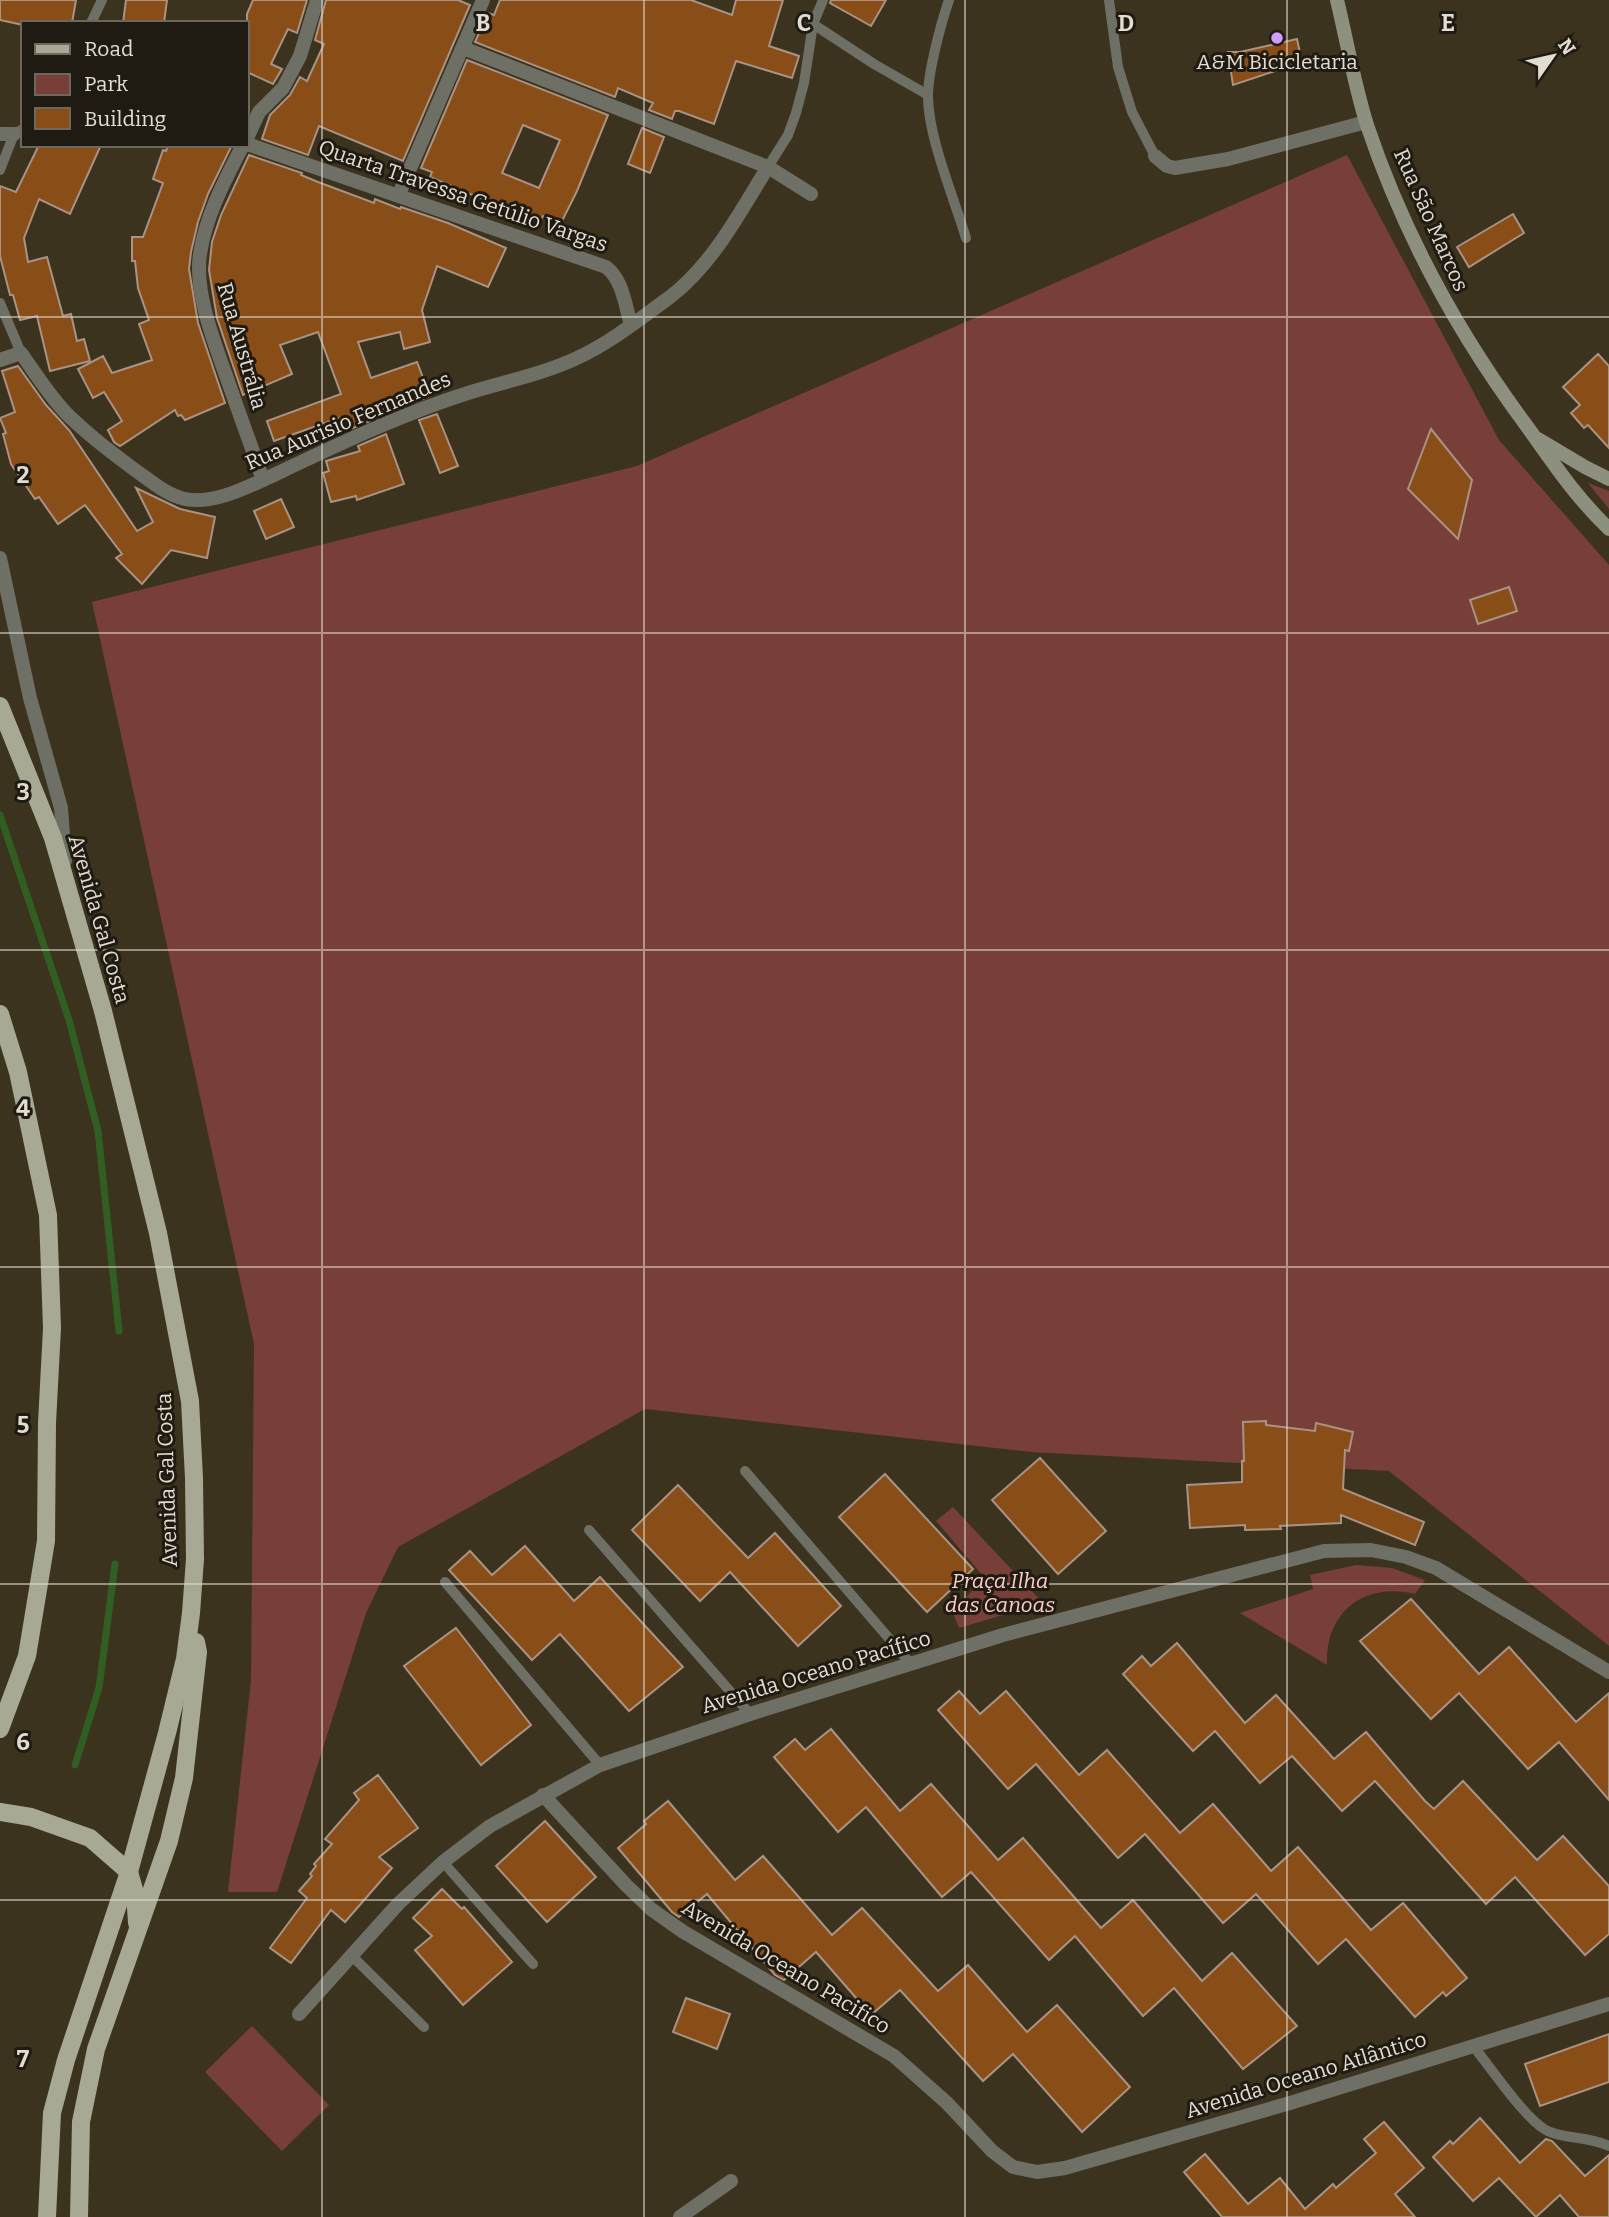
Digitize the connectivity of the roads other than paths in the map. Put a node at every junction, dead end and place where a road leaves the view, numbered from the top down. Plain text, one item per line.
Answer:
1 (102, 0) edge
2 (317, 0) edge
3 (483, 0) edge
4 (823, 0) edge
5 (949, 0) edge
6 (1109, 0) edge
7 (1338, 0) edge
8 (92, 21) edge
9 (813, 24) junction
10 (463, 48) junction
11 (928, 95) junction
12 (1366, 122) junction
13 (12, 132) edge
14 (248, 136) edge
15 (248, 145) edge
16 (243, 147) edge
17 (1156, 156) joint
18 (768, 167) junction
19 (0, 170) edge
20 (399, 194) junction
21 (811, 194) dead end
22 (966, 238) dead end
23 (0, 303) edge
24 (631, 325) junction
25 (21, 353) junction
26 (0, 360) edge
27 (1534, 437) junction
28 (1609, 479) edge
29 (263, 480) junction
30 (1609, 529) edge
31 (0, 558) edge
32 (0, 706) edge
33 (68, 890) junction
34 (0, 1014) edge
35 (746, 1471) dead end
36 (589, 1530) dead end
37 (445, 1582) dead end
38 (191, 1613) junction
39 (911, 1664) junction
40 (1609, 1672) edge
41 (750, 1714) junction
42 (0, 1729) edge
43 (600, 1765) junction
44 (543, 1795) junction
45 (0, 1812) edge
46 (443, 1862) junction
47 (129, 1872) junction
48 (138, 1930) junction
49 (351, 1955) junction
50 (533, 1964) dead end
51 (1609, 2004) edge
52 (299, 2014) dead end
53 (424, 2027) dead end
54 (1473, 2046) junction
55 (1609, 2146) edge
56 (1013, 2167) joint
57 (731, 2181) dead end
58 (47, 2217) edge
59 (79, 2217) edge
60 (680, 2217) edge

1 - 8 lane
2 - 14 street
3 - 10 street
4 - 9 lane
5 - 11 lane
6 - 17 lane
7 - 12 main road, Rua São Marcos
9 - 11 lane
9 - 18 lane
10 - 18 street
10 - 20 street
11 - 22 lane
12 - 17 street
12 - 27 main road, Rua São Marcos
13 - 19 lane
15 - 20 street, Quarta Travessa Getúlio Vargas
16 - 29 street, Rua Austrália
18 - 21 street
18 - 24 street, Rua Aurisio Fernandes
20 - 24 street, Quarta Travessa Getúlio Vargas
23 - 25 lane
24 - 29 street, Rua Aurisio Fernandes
25 - 26 street
25 - 29 street, Rua Aurisio Fernandes
27 - 28 main road, Rua São Marcos
27 - 30 main road, Rua São Marcos
31 - 33 street
32 - 33 main road, Avenida Gal Costa
33 - 38 main road, Avenida Gal Costa
34 - 42 main road
35 - 39 lane
36 - 41 lane
37 - 43 lane
38 - 47 main road, Avenida Gal Costa
38 - 48 main road
39 - 40 street, Avenida Oceano Pacífico
39 - 41 street, Avenida Oceano Pacífico
41 - 43 street, Avenida Oceano Pacífico
43 - 44 street, Avenida Oceano Pacífico
44 - 46 street, Avenida Oceano Pacífico
44 - 56 street, Avenida Oceano Pacifico
45 - 47 main road
46 - 49 street, Avenida Oceano Pacífico
46 - 50 lane
47 - 48 main road
47 - 58 main road, Avenida Gal Costa
48 - 59 main road
49 - 52 street, Avenida Oceano Pacífico
49 - 53 lane
51 - 54 street, Avenida Oceano Atlântico
54 - 55 lane
54 - 56 street, Avenida Oceano Atlântico
57 - 60 street

